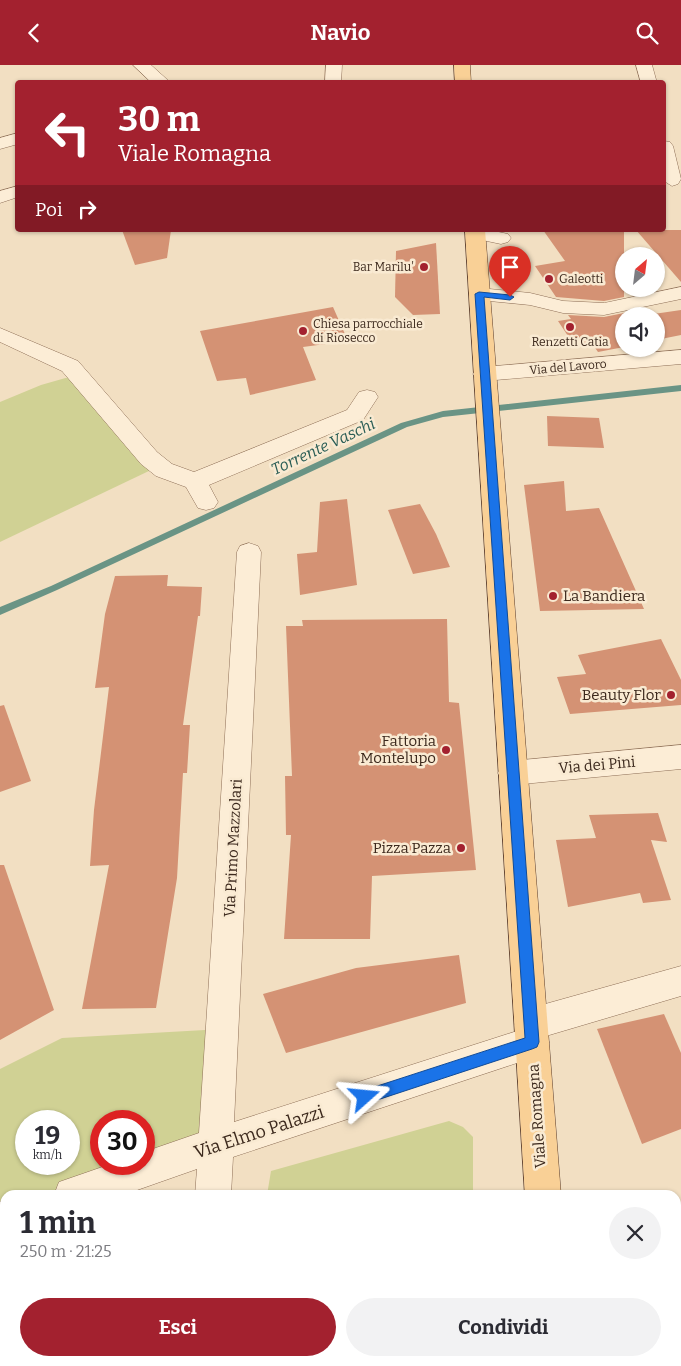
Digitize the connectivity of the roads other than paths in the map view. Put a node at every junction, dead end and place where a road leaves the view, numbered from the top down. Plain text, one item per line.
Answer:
1 (141, 65) edge
2 (334, 65) edge
3 (462, 65) edge
4 (644, 65) edge
5 (159, 80) edge
6 (333, 80) edge
7 (463, 80) edge
8 (648, 80) edge
9 (15, 139) edge
10 (0, 144) edge
11 (666, 154) edge
12 (672, 180) edge
13 (15, 192) edge
14 (0, 197) edge
15 (475, 232) edge
16 (501, 238) dead end
17 (681, 293) edge
18 (479, 294) junction
19 (0, 334) edge
20 (681, 357) edge
21 (484, 374) junction
22 (367, 397) dead end
23 (195, 481) junction
24 (206, 502) dead end
25 (250, 552) dead end
26 (681, 757) edge
27 (512, 773) junction
28 (681, 981) edge
29 (532, 1033) junction
30 (216, 1145) junction
31 (86, 1190) edge
32 (213, 1190) edge
33 (543, 1190) edge

1 - 5 street
2 - 6 street
3 - 7 main road
4 - 8 street
9 - 10 street
11 - 12 street
13 - 14 street
15 - 16 street
15 - 18 main road, Viale Romagna
17 - 18 street
18 - 21 main road, Viale Romagna
19 - 23 street
20 - 21 street, Via del Lavoro
21 - 27 main road, Viale Romagna
22 - 23 street
23 - 24 street
25 - 30 street, Via Primo Mazzolari
26 - 27 street, Via dei Pini
27 - 29 main road, Viale Romagna
28 - 29 street, Via Elmo Palazzi
29 - 30 street, Via Elmo Palazzi
29 - 33 main road, Viale Romagna
30 - 31 street, Via Elmo Palazzi
30 - 32 street, Via Primo Mazzolari

